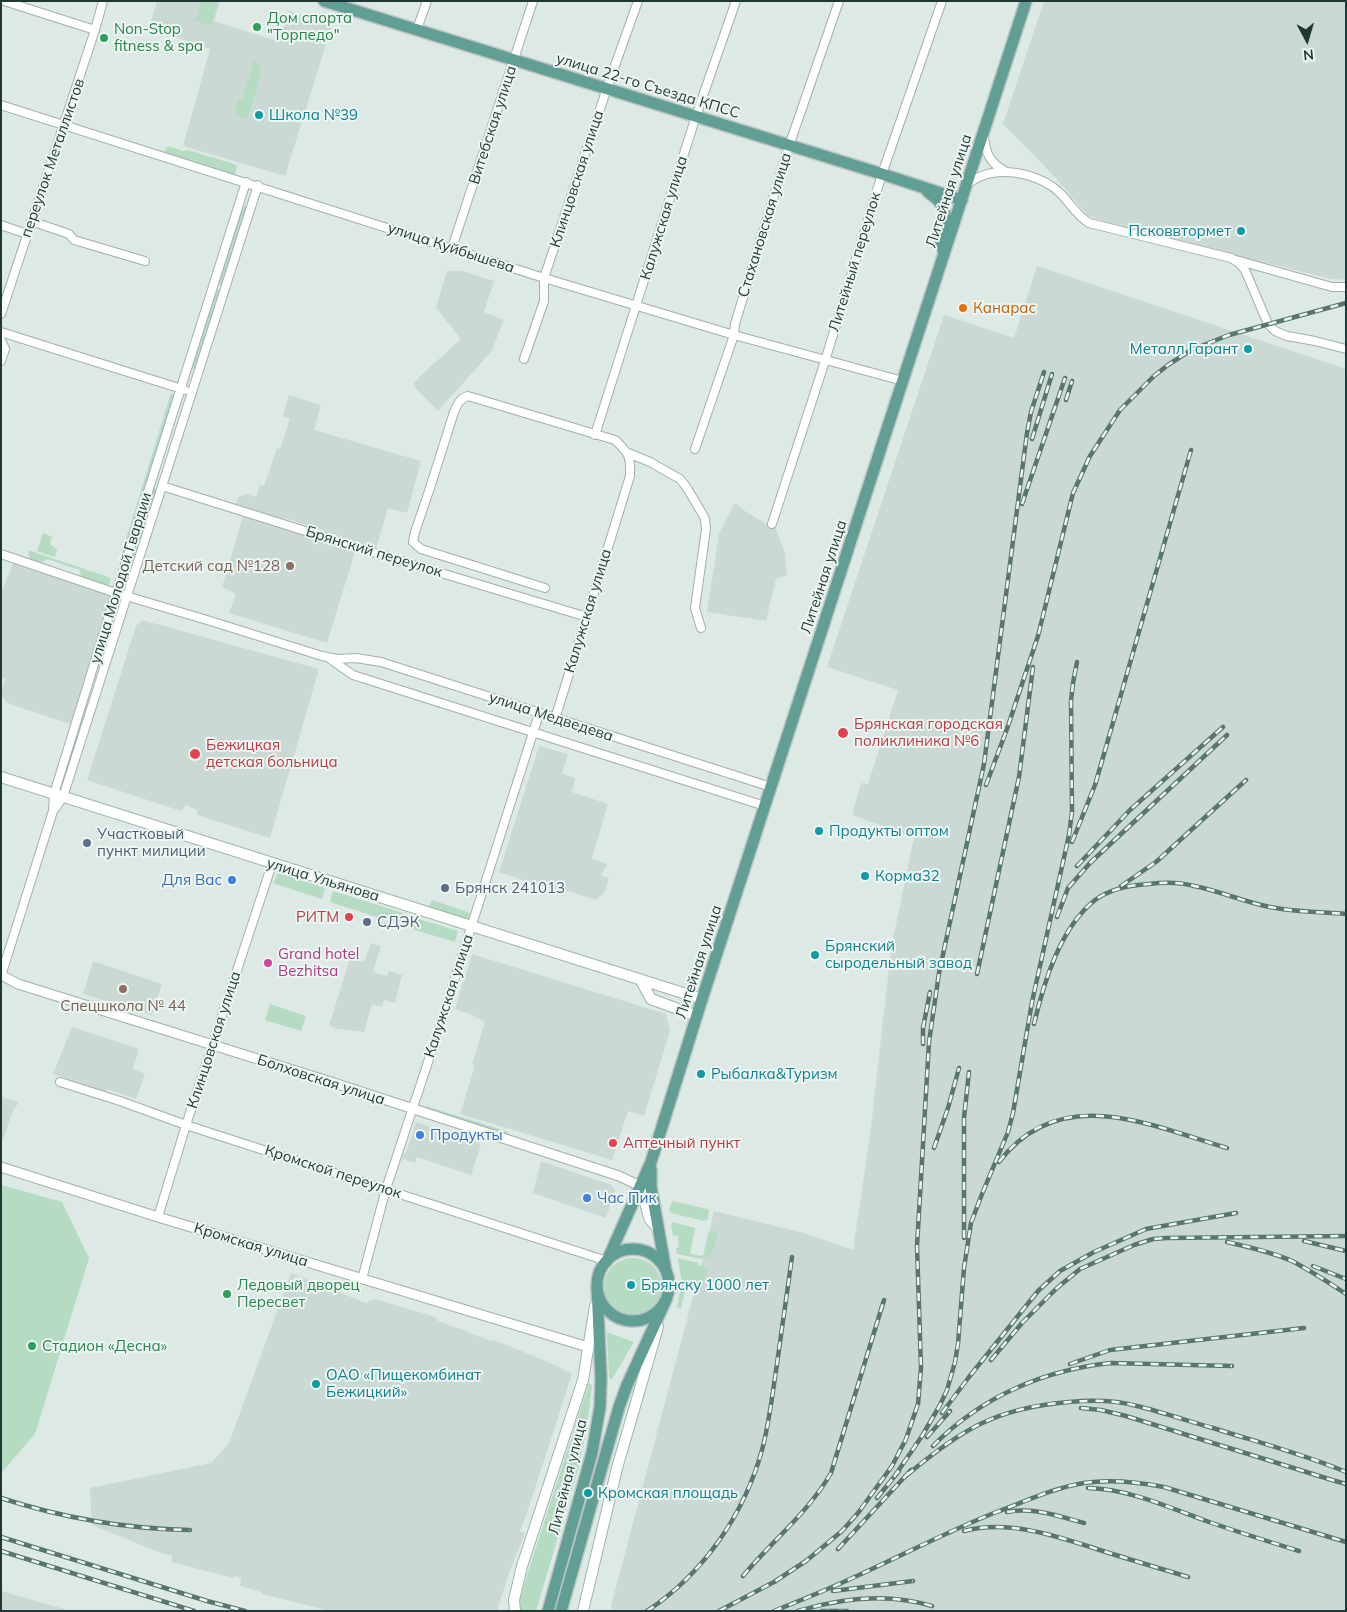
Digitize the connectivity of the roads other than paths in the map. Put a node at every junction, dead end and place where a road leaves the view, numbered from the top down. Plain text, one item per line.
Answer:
1 (4, 1) edge
2 (103, 1) edge
3 (324, 1) edge
4 (427, 1) edge
5 (533, 1) edge
6 (638, 1) edge
7 (736, 1) edge
8 (839, 1) edge
9 (942, 1) edge
10 (1026, 1) edge
11 (343, 4) edge
12 (417, 29) junction
13 (95, 30) junction
14 (514, 60) junction
15 (607, 88) junction
16 (1, 105) edge
17 (696, 116) junction
18 (64, 125) junction
19 (983, 136) junction
20 (789, 146) junction
21 (1005, 171) junction
22 (882, 174) junction
23 (246, 182) junction
24 (968, 183) junction
25 (258, 186) junction
26 (925, 188) junction
27 (962, 200) junction
28 (31, 221) junction
29 (1, 225) edge
30 (27, 234) junction
31 (452, 248) junction
32 (944, 253) junction
33 (1231, 258) junction
34 (145, 261) dead end
35 (544, 278) junction
36 (1346, 287) edge
37 (637, 305) junction
38 (1, 314) edge
39 (1, 332) edge
40 (734, 335) junction
41 (1, 340) edge
42 (1346, 349) edge
43 (1, 360) edge
44 (524, 360) dead end
45 (825, 361) junction
46 (903, 382) junction
47 (181, 388) junction
48 (192, 393) junction
49 (595, 435) junction
50 (695, 449) dead end
51 (628, 453) junction
52 (162, 486) junction
53 (772, 524) dead end
54 (1, 554) edge
55 (545, 588) dead end
56 (116, 594) junction
57 (127, 597) junction
58 (586, 617) junction
59 (701, 628) dead end
60 (330, 659) junction
61 (539, 714) junction
62 (555, 719) junction
63 (533, 732) junction
64 (1, 777) edge
65 (771, 787) junction
66 (58, 795) junction
67 (765, 806) junction
68 (272, 864) junction
69 (472, 927) junction
70 (1, 975) edge
71 (640, 979) junction
72 (702, 999) junction
73 (697, 1016) junction
74 (212, 1045) junction
75 (60, 1082) dead end
76 (412, 1109) junction
77 (186, 1124) junction
78 (651, 1162) junction
79 (1, 1167) edge
80 (640, 1186) junction
81 (386, 1189) junction
82 (158, 1217) junction
83 (659, 1231) junction
84 (607, 1261) junction
85 (666, 1270) junction
86 (362, 1279) junction
87 (597, 1287) junction
88 (664, 1302) junction
89 (588, 1347) junction
90 (515, 1611) edge
91 (548, 1611) edge
92 (561, 1611) edge
93 (583, 1611) edge

1 - 13 street
2 - 13 street, переулок Металлистов
3 - 11 main road, улица 22-го Съезда КПСС
4 - 12 street
5 - 14 street, Витебская улица
6 - 15 street, Клинцовская улица
7 - 17 street, Калужская улица
8 - 20 street, Стахановская улица
9 - 22 street, Литейный переулок
10 - 19 main road, Литейная улица
11 - 12 main road, улица 22-го Съезда КПСС
12 - 14 main road, улица 22-го Съезда КПСС
13 - 18 street, переулок Металлистов
14 - 15 main road, улица 22-го Съезда КПСС
14 - 31 street, Витебская улица
15 - 17 main road, улица 22-го Съезда КПСС
15 - 35 street, Клинцовская улица
16 - 18 street, улица Куйбышева
17 - 20 main road, улица 22-го Съезда КПСС
17 - 37 street, Калужская улица
18 - 23 street, улица Куйбышева
18 - 28 street, переулок Металлистов
19 - 21 street
19 - 24 main road, Литейная улица
20 - 22 main road, улица 22-го Съезда КПСС
20 - 40 street, Стахановская улица
21 - 24 street
21 - 33 street
22 - 26 main road, улица 22-го Съезда КПСС
22 - 45 street, Литейный переулок
23 - 25 street, улица Куйбышева
23 - 47 street, улица Молодой Гвардии
24 - 27 main road, Литейная улица
25 - 31 street, улица Куйбышева
25 - 48 street, улица Молодой Гвардии
26 - 27 main road, улица 22-го Съезда КПСС
26 - 32 main road
27 - 32 main road, Литейная улица
28 - 30 street, переулок Металлистов
28 - 34 street
29 - 30 street
30 - 38 street, переулок Металлистов
31 - 35 street, улица Куйбышева
32 - 46 main road, Литейная улица
33 - 36 street
33 - 42 street
35 - 37 street, улица Куйбышева
35 - 44 street, Клинцовская улица
37 - 40 street, улица Куйбышева
37 - 49 street, Калужская улица
39 - 47 street
40 - 45 street, улица Куйбышева
40 - 50 street, Стахановская улица
41 - 43 street
45 - 46 street, улица Куйбышева
45 - 53 street, Литейный переулок
46 - 65 main road, Литейная улица
47 - 48 street
47 - 56 street, улица Молодой Гвардии
48 - 52 street, улица Молодой Гвардии
49 - 51 street
49 - 55 street
51 - 58 street, Калужская улица
51 - 59 street
52 - 57 street, улица Молодой Гвардии
52 - 58 street, Брянский переулок
54 - 56 street, улица Медведева
56 - 57 street, улица Медведева
56 - 66 street, улица Молодой Гвардии
57 - 60 street, улица Медведева
57 - 66 street, улица Молодой Гвардии
58 - 62 street, Калужская улица
60 - 61 street, улица Медведева
60 - 63 street, улица Медведева
61 - 62 street, улица Медведева
61 - 63 street, Калужская улица
62 - 65 street, улица Медведева
63 - 67 street, улица Медведева
63 - 69 street, Калужская улица
64 - 66 main road, улица Ульянова
65 - 67 main road, Литейная улица
66 - 68 main road, улица Ульянова
66 - 70 street, улица Молодой Гвардии
67 - 72 main road, Литейная улица
68 - 69 main road, улица Ульянова
68 - 74 street, Клинцовская улица
69 - 71 main road, улица Ульянова
69 - 76 street, Калужская улица
70 - 74 street, Болховская улица
71 - 72 main road, улица Ульянова
71 - 73 main road
72 - 73 main road, Литейная улица
73 - 78 main road, Литейная улица
74 - 76 street, Болховская улица
74 - 77 street, Клинцовская улица
75 - 77 street, Кромской переулок
76 - 80 street, Болховская улица
76 - 81 street, Калужская улица
77 - 81 street, Кромской переулок
77 - 82 street, Клинцовская улица
78 - 80 main road, Литейная улица
78 - 83 main road, Литейная улица
79 - 82 street, Кромская улица
80 - 83 street
80 - 84 main road, Литейная улица
81 - 84 street, Кромской переулок
81 - 86 street, Калужская улица
82 - 86 street, Кромская улица
83 - 85 main road, Литейная улица
84 - 85 main road
84 - 87 main road
85 - 88 main road
86 - 89 street, Кромская улица
87 - 88 main road
87 - 89 main road
87 - 91 main road, Литейная улица
88 - 92 main road, Литейная улица
88 - 93 main road
89 - 90 main road

